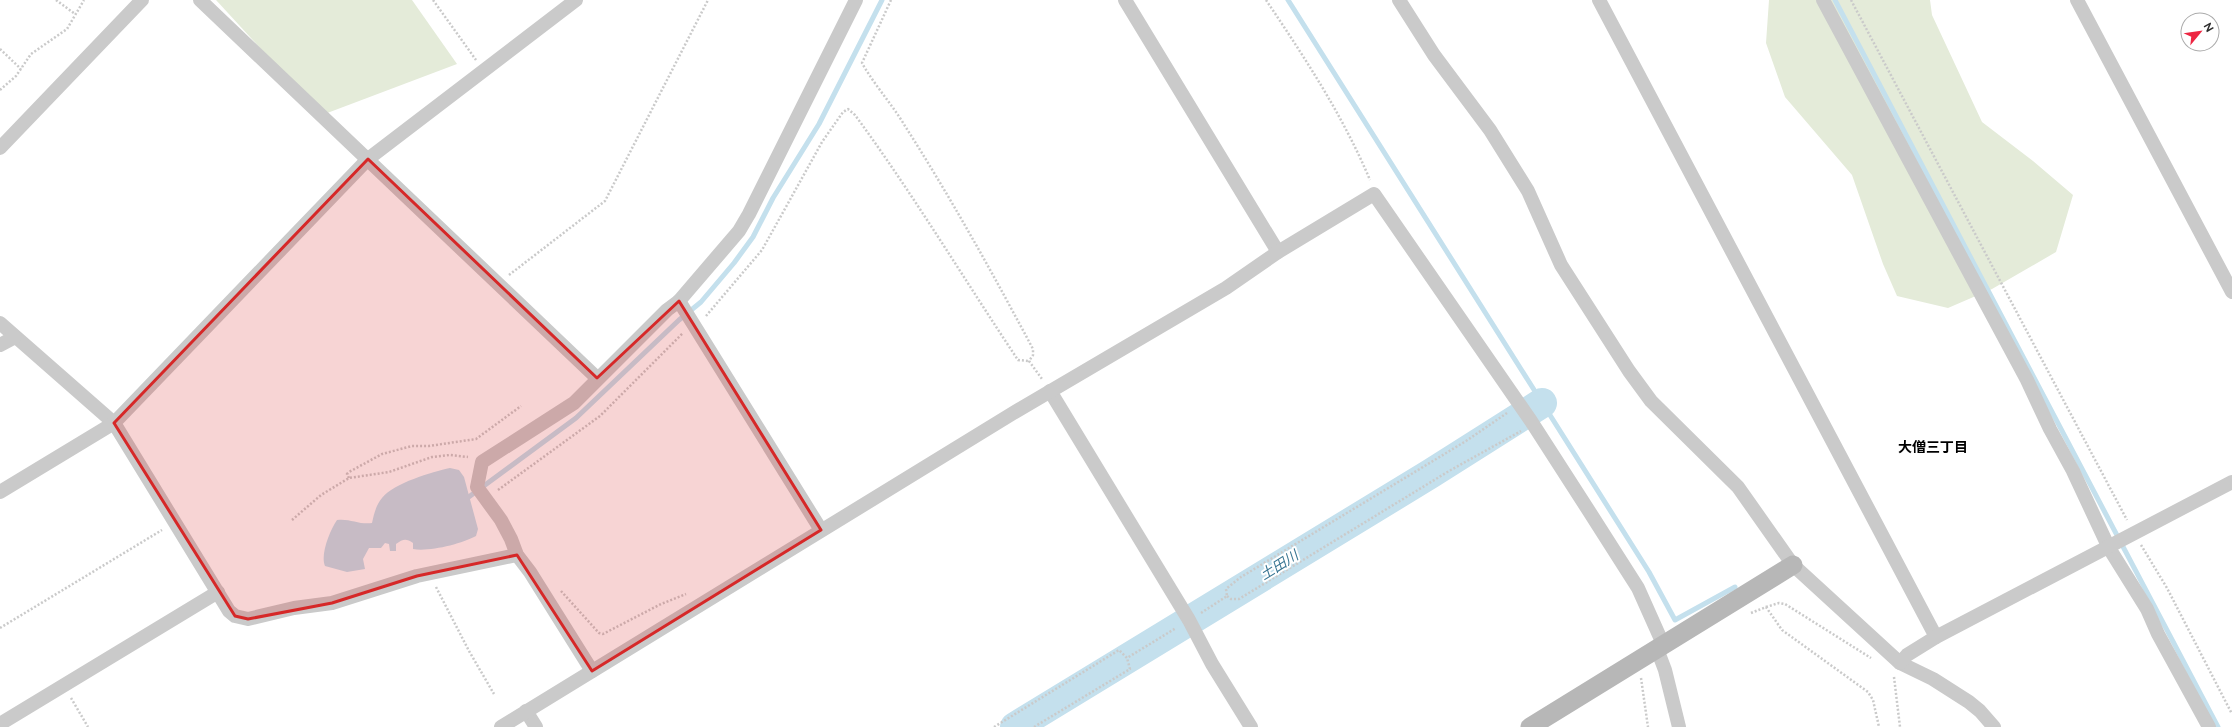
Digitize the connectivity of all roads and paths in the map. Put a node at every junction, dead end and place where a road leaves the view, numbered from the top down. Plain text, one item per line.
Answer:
1 (56, 0) edge
2 (84, 0) edge
3 (142, 0) edge
4 (200, 0) edge
5 (433, 0) edge
6 (576, 0) edge
7 (708, 0) edge
8 (856, 0) edge
9 (890, 0) edge
10 (1125, 0) edge
11 (1266, 0) edge
12 (1399, 0) edge
13 (1599, 0) edge
14 (1823, 0) edge
15 (1851, 0) edge
16 (2077, 0) edge
17 (75, 14) junction
18 (0, 49) edge
19 (21, 69) junction
20 (483, 70) junction
21 (0, 90) edge
22 (0, 148) edge
23 (368, 158) junction
24 (1374, 194) junction
25 (1278, 252) junction
26 (500, 284) junction
27 (2232, 292) edge
28 (679, 301) junction
29 (0, 323) edge
30 (695, 325) junction
31 (15, 337) junction
32 (0, 346) edge
33 (1029, 361) junction
34 (597, 378) junction
35 (1050, 391) junction
36 (521, 406) dead end
37 (1515, 406) junction
38 (114, 423) junction
39 (1526, 426) junction
40 (482, 462) junction
41 (349, 478) junction
42 (2232, 482) edge
43 (0, 492) edge
44 (483, 496) junction
45 (292, 520) dead end
46 (175, 523) junction
47 (821, 530) junction
48 (2134, 534) junction
49 (2109, 548) junction
50 (516, 555) junction
51 (1793, 565) junction
52 (430, 574) junction
53 (557, 586) dead end
54 (218, 592) junction
55 (691, 592) dead end
56 (1228, 596) junction
57 (1766, 607) junction
58 (1745, 616) dead end
59 (1189, 620) junction
60 (0, 628) edge
61 (1936, 637) junction
62 (1660, 646) junction
63 (1127, 658) junction
64 (1635, 663) junction
65 (1895, 664) junction
66 (592, 670) junction
67 (64, 685) junction
68 (494, 694) dead end
69 (526, 711) junction
70 (2232, 714) edge
71 (0, 724) edge
72 (88, 727) edge
73 (501, 727) edge
74 (536, 727) edge
75 (994, 727) edge
76 (1034, 727) edge
77 (1251, 727) edge
78 (1530, 727) edge
79 (1648, 727) edge
80 (1678, 727) edge
81 (1879, 727) edge
82 (1900, 727) edge
83 (1994, 727) edge
84 (2209, 727) edge

1 - 17 path
2 - 17 path
3 - 22 street
4 - 23 street
5 - 20 path
6 - 20 street
7 - 26 path
8 - 28 street
9 - 33 path
10 - 25 street
11 - 24 path
12 - 51 street
13 - 61 street
14 - 49 street
15 - 48 path
16 - 27 street
17 - 19 path
18 - 19 path
19 - 21 path
20 - 23 street
23 - 26 street
23 - 38 street
24 - 25 street
24 - 37 street
25 - 35 street
26 - 34 street
28 - 30 street
28 - 34 street
29 - 31 street
30 - 33 path
30 - 44 path
30 - 47 street
31 - 32 street
31 - 38 street
33 - 35 path
34 - 40 street
35 - 47 street
35 - 59 street
36 - 41 path
37 - 39 street
37 - 56 path
38 - 43 street
38 - 46 street
39 - 56 path
39 - 62 street
40 - 41 path
40 - 44 street
41 - 45 path
42 - 48 street
44 - 50 street
46 - 54 street
46 - 60 path
47 - 66 street
48 - 49 street
48 - 70 path
49 - 61 street
49 - 84 street
50 - 52 street
50 - 66 street
51 - 62 street
51 - 65 street
52 - 54 street
52 - 68 path
53 - 55 path
54 - 67 street
56 - 59 path
57 - 58 path
57 - 65 path
57 - 81 path
59 - 63 path
59 - 77 street
61 - 65 street
62 - 64 street
62 - 80 street
63 - 75 path
63 - 76 path
64 - 78 street
64 - 79 path
65 - 82 path
65 - 83 street
66 - 69 street
67 - 71 street
67 - 72 path
69 - 73 street
69 - 74 street

